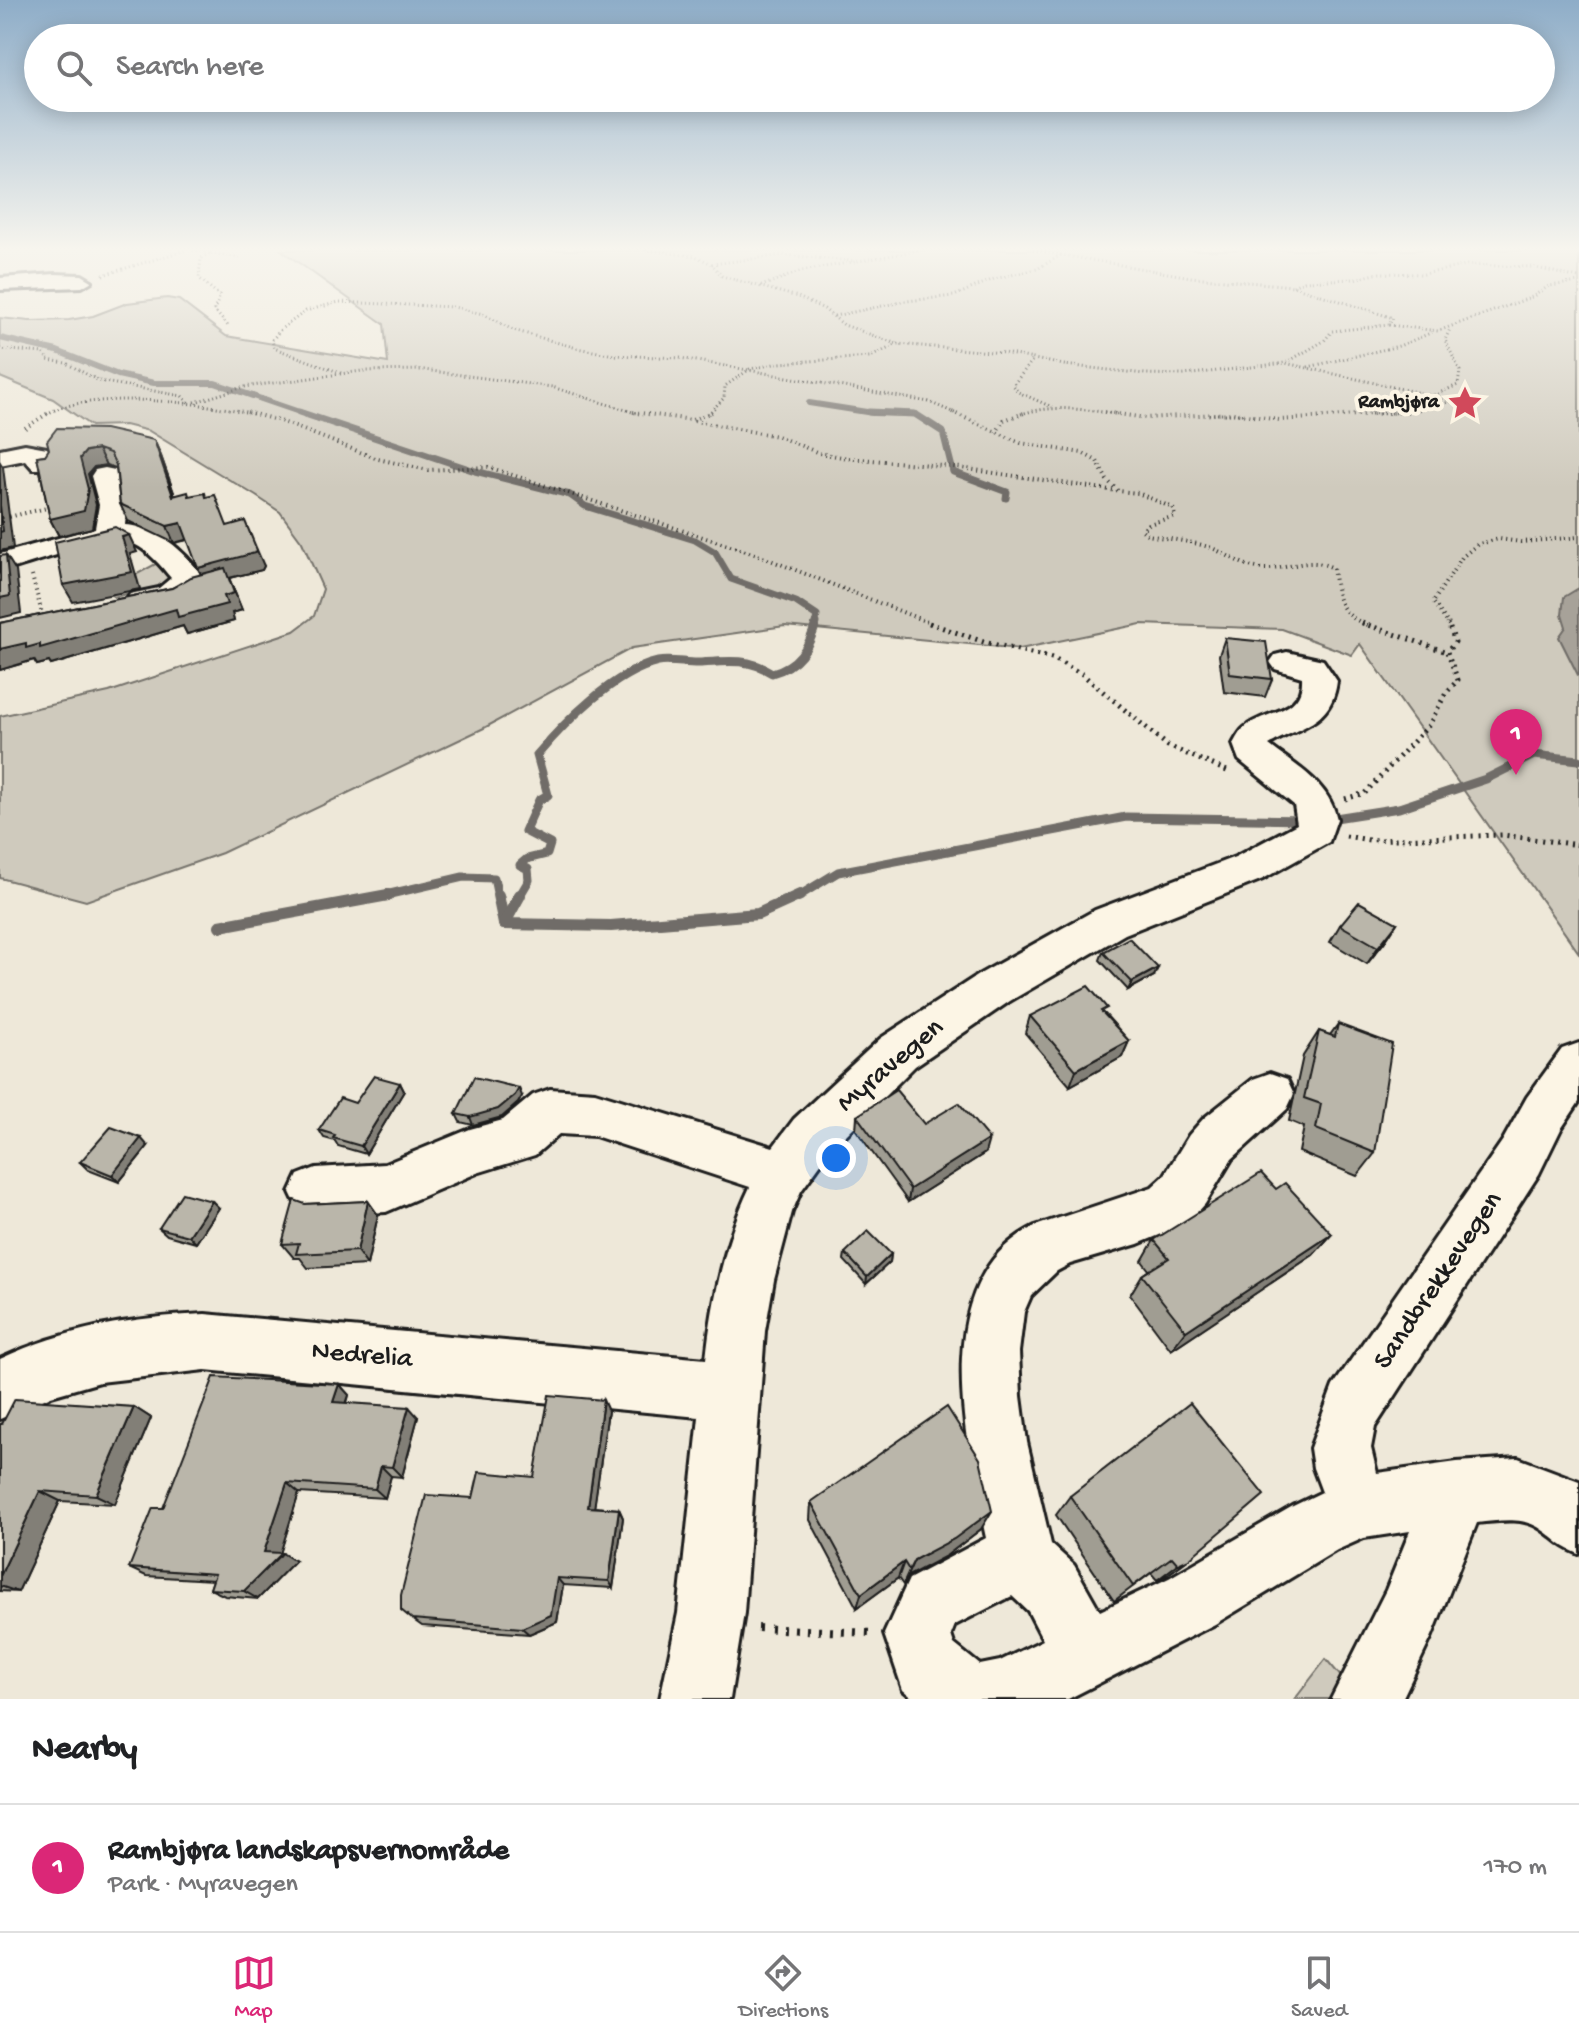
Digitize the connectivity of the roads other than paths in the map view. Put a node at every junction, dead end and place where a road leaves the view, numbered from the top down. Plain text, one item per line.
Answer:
1 (0, 457) edge
2 (42, 463) edge
3 (105, 476) dead end
4 (111, 521) junction
5 (13, 559) edge
6 (44, 621) edge
7 (1287, 662) dead end
8 (1579, 1063) edge
9 (1270, 1094) dead end
10 (783, 1174) junction
11 (316, 1192) dead end
12 (0, 1390) edge
13 (731, 1391) junction
14 (1457, 1493) junction
15 (1360, 1507) junction
16 (1579, 1522) edge
17 (1023, 1562) junction
18 (1086, 1652) junction
19 (695, 1699) edge
20 (968, 1699) edge
21 (980, 1699) edge
22 (1366, 1699) edge

1 - 2 street
3 - 4 street
4 - 5 street
4 - 6 street
7 - 10 street, Myravegen
8 - 15 street, Sandbrekkevegen
9 - 17 street
10 - 11 street
10 - 13 street, Myravegen
12 - 13 street, Nedrelia
13 - 19 street, Myravegen
14 - 15 street
14 - 16 street
14 - 22 street
15 - 18 street
17 - 18 street
17 - 20 street
18 - 21 street

